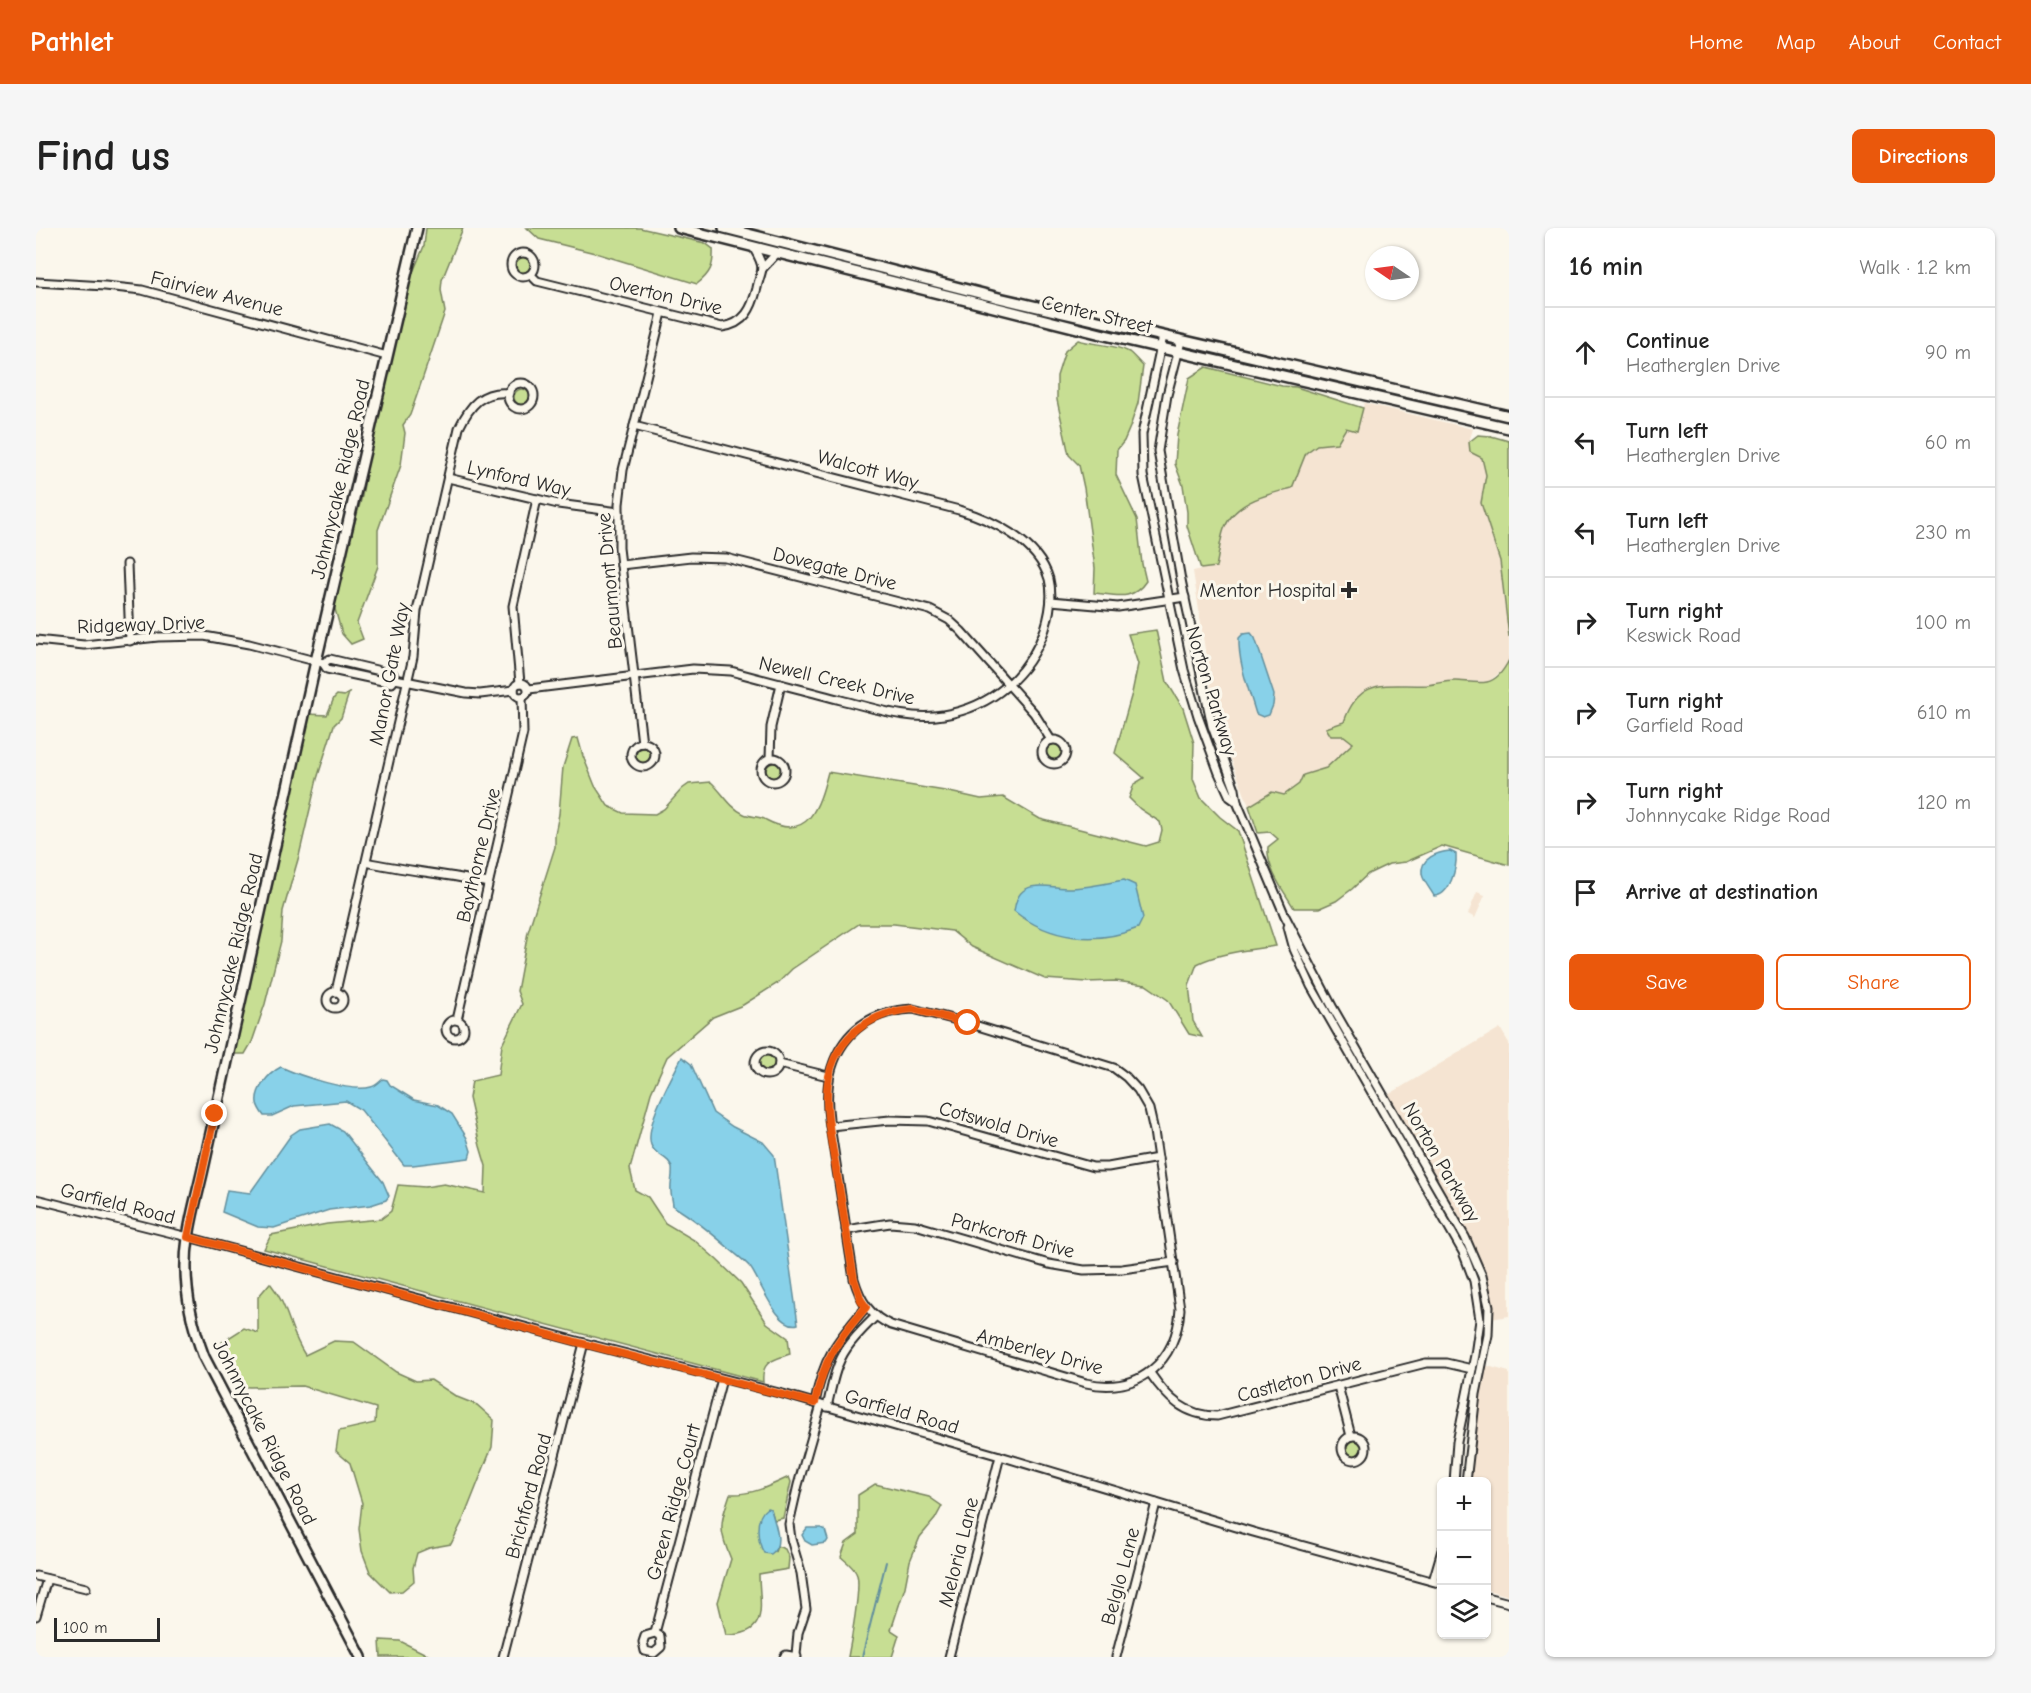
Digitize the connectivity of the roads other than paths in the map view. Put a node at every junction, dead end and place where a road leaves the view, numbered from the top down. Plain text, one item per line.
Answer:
1 (417, 228) edge
2 (679, 228) edge
3 (724, 228) edge
4 (753, 247) junction
5 (777, 254) junction
6 (762, 269) junction
7 (531, 275) dead end
8 (36, 282) edge
9 (662, 313) junction
10 (1107, 324) junction
11 (1105, 335) junction
12 (1163, 336) junction
13 (1181, 340) junction
14 (1161, 348) junction
15 (1178, 351) junction
16 (387, 356) junction
17 (509, 393) dead end
18 (1509, 416) edge
19 (634, 426) junction
20 (1509, 428) edge
21 (448, 478) junction
22 (537, 500) junction
23 (619, 512) junction
24 (127, 564) dead end
25 (621, 565) junction
26 (1185, 597) junction
27 (1169, 600) junction
28 (1051, 601) junction
29 (36, 640) edge
30 (130, 641) junction
31 (320, 662) junction
32 (634, 676) junction
33 (408, 681) junction
34 (520, 682) junction
35 (781, 684) junction
36 (1010, 685) junction
37 (529, 689) junction
38 (514, 690) junction
39 (522, 697) junction
40 (1051, 741) dead end
41 (642, 743) dead end
42 (770, 758) dead end
43 (1237, 802) junction
44 (366, 862) junction
45 (488, 883) junction
46 (1285, 916) junction
47 (336, 991) dead end
48 (457, 1020) dead end
49 (779, 1064) dead end
50 (828, 1076) junction
51 (830, 1126) junction
52 (1158, 1158) junction
53 (36, 1199) edge
54 (846, 1230) junction
55 (188, 1237) junction
56 (1174, 1262) junction
57 (871, 1311) junction
58 (584, 1344) junction
59 (1472, 1370) junction
60 (1150, 1373) junction
61 (722, 1379) junction
62 (1338, 1386) junction
63 (821, 1405) junction
64 (1350, 1436) dead end
65 (1000, 1456) junction
66 (1454, 1477) edge
67 (1467, 1477) edge
68 (1156, 1503) junction
69 (1437, 1567) edge
70 (36, 1576) edge
71 (47, 1579) junction
72 (1433, 1581) junction
73 (1437, 1582) edge
74 (86, 1588) dead end
75 (1491, 1598) edge
76 (1509, 1603) edge
77 (36, 1616) edge
78 (655, 1634) dead end
79 (796, 1656) edge
80 (361, 1657) edge
81 (503, 1657) edge
82 (784, 1657) edge
83 (949, 1657) edge
84 (1116, 1657) edge

1 - 16 main road, Johnnycake Ridge Road
2 - 4 main road, Center Street
3 - 10 main road, Center Street
4 - 5 main road, Center Street
4 - 6 street
5 - 6 street, Overton Drive
5 - 11 main road, Center Street
6 - 9 street, Overton Drive
7 - 9 street, Overton Drive
8 - 16 street, Fairview Avenue
9 - 19 street, Beaumont Drive
10 - 11 main road
10 - 12 main road, Center Street
11 - 14 main road, Center Street
12 - 13 main road, Center Street
12 - 14 street, Norton Parkway
13 - 15 street, Norton Parkway
13 - 18 main road, Center Street
14 - 15 main road, Center Street
14 - 27 street, Norton Parkway
15 - 20 main road, Center Street
15 - 26 street, Norton Parkway
16 - 31 main road, Johnnycake Ridge Road
17 - 21 street, Manor Gate Way
19 - 23 street, Beaumont Drive
19 - 28 street, Walcott Way
21 - 22 street, Lynford Way
21 - 33 street, Manor Gate Way
22 - 23 street, Lynford Way
22 - 34 street
23 - 25 street, Beaumont Drive
24 - 30 street
25 - 32 street, Beaumont Drive
25 - 36 street, Dovegate Drive
26 - 27 street
26 - 43 street, Norton Parkway
27 - 28 street
27 - 43 street, Norton Parkway
28 - 36 street, Newell Creek Drive
29 - 30 street, Ridgeway Drive
30 - 31 street, Ridgeway Drive
31 - 33 street
31 - 55 main road, Johnnycake Ridge Road
32 - 35 street, Newell Creek Drive
32 - 37 street, Newell Creek Drive
32 - 41 street, Beaumont Drive
33 - 38 street
33 - 44 street, Manor Gate Way
34 - 37 street
34 - 38 street
35 - 36 street, Newell Creek Drive
35 - 42 street
36 - 40 street, Dovegate Drive
37 - 39 street
38 - 39 street
39 - 45 street, Baythorne Drive
43 - 46 street, Norton Parkway
44 - 45 street
44 - 47 street, Manor Gate Way
45 - 48 street, Baythorne Drive
46 - 59 street, Norton Parkway
46 - 67 street, Norton Parkway
49 - 50 street
50 - 51 street
50 - 52 street, Amberley Drive
51 - 52 street, Cotswold Drive
51 - 54 street
52 - 56 street, Amberley Drive
53 - 55 street, Garfield Road
54 - 56 street, Parkcroft Drive
54 - 57 street
55 - 58 street, Garfield Road
55 - 80 main road, Johnnycake Ridge Road
56 - 60 street, Amberley Drive
57 - 60 street, Amberley Drive
57 - 63 street
57 - 63 street
58 - 61 street, Garfield Road
58 - 81 street, Brichford Road
59 - 62 street, Castleton Drive
59 - 66 street, Norton Parkway
60 - 62 street, Castleton Drive
61 - 63 street, Garfield Road
61 - 78 street, Green Ridge Court
62 - 64 street
63 - 65 street, Garfield Road
63 - 79 street
65 - 68 street, Garfield Road
65 - 83 street, Meloria Lane
68 - 72 street, Garfield Road
68 - 84 street, Belglo Lane
69 - 72 street
70 - 71 street
71 - 74 street
71 - 77 street
72 - 73 street, Garfield Road
75 - 76 street
79 - 82 street

